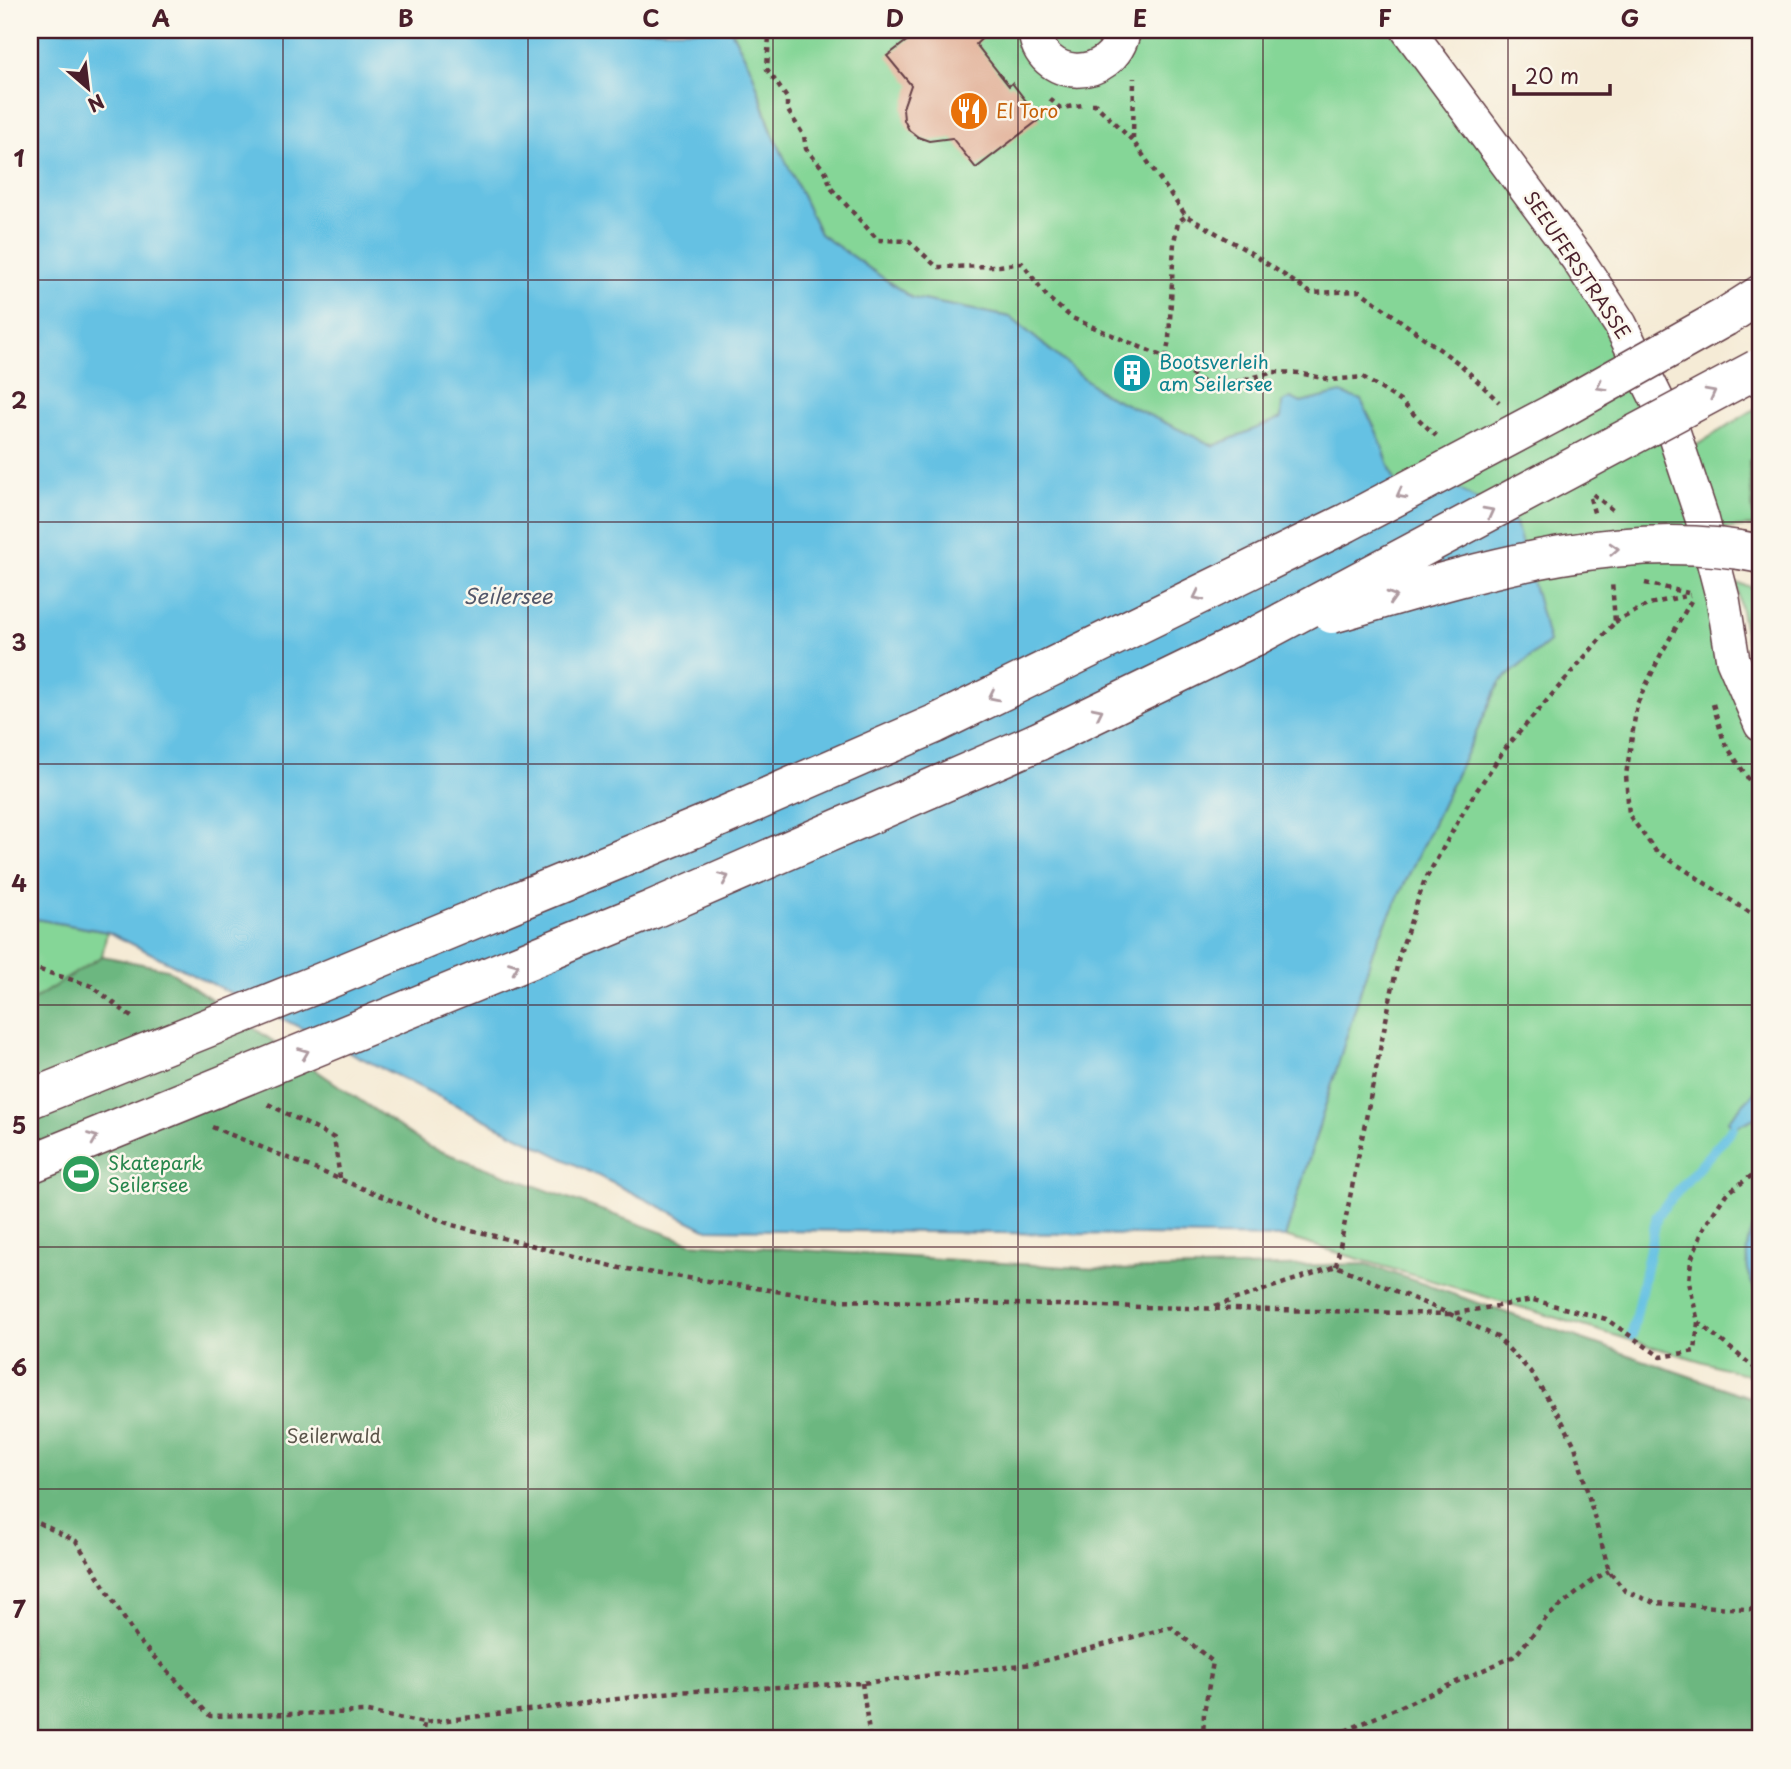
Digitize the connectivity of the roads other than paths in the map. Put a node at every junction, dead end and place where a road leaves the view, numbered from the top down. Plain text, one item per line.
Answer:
1 (1035, 30) edge
2 (1124, 30) edge
3 (1408, 30) edge
4 (1761, 294) edge
5 (1759, 367) edge
6 (1761, 554) edge
7 (1256, 636) junction
8 (1761, 725) edge
9 (30, 1099) edge
10 (30, 1164) edge

1 - 2 street
3 - 8 street, SEEUFERSTRASSE
4 -> 9 highway, bridge
7 -> 5 highway, bridge
7 -> 6 highway, bridge
10 -> 7 highway, bridge

